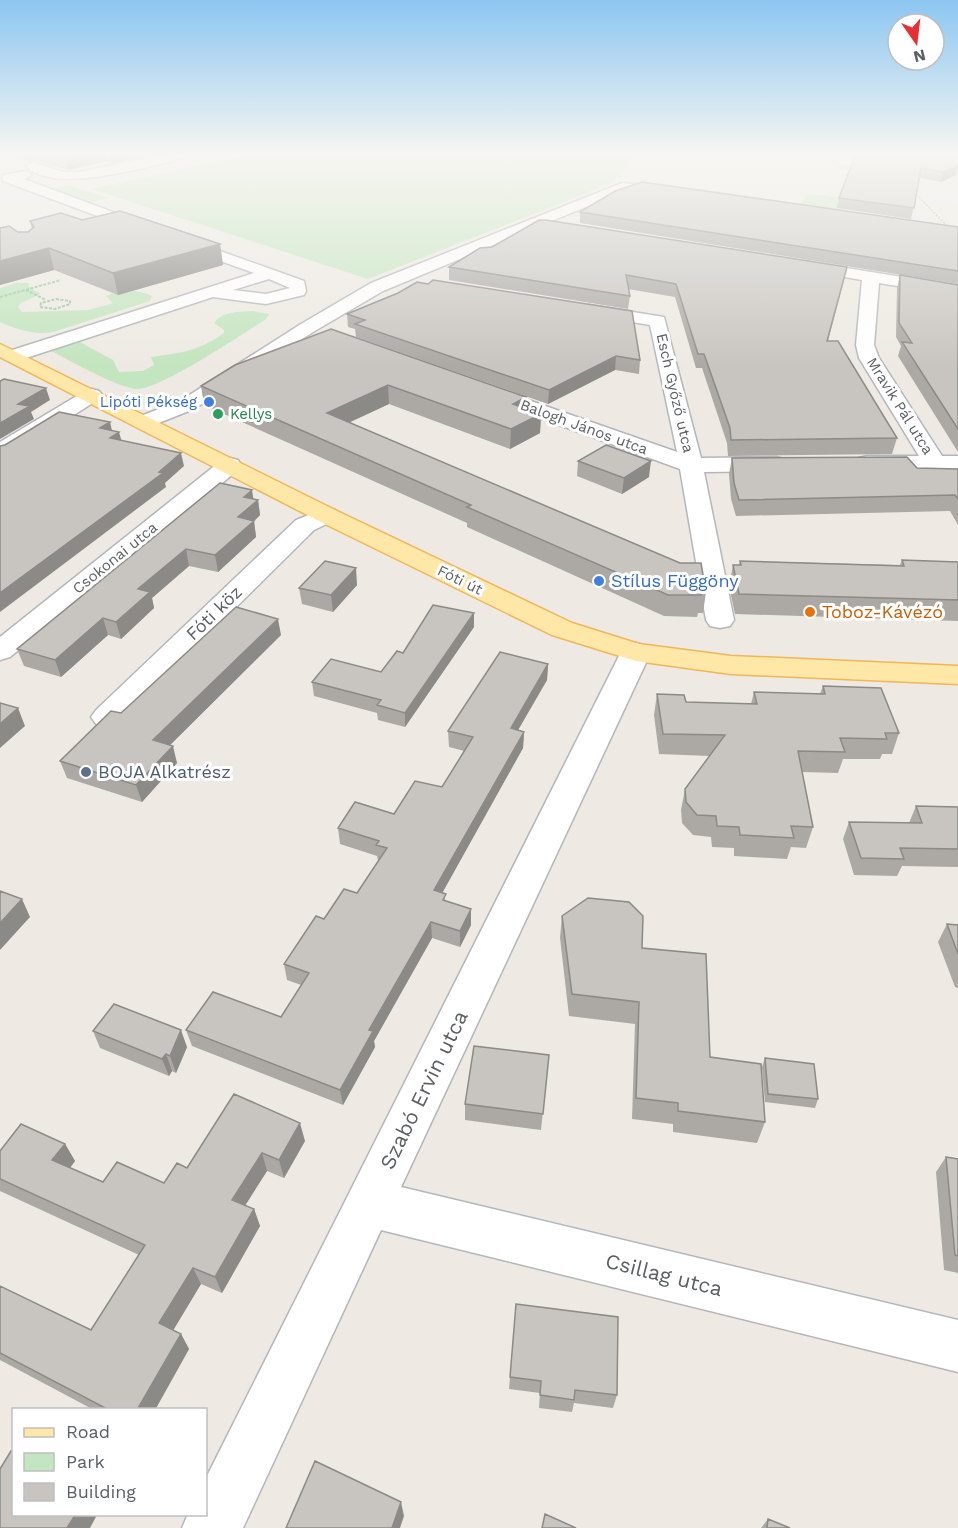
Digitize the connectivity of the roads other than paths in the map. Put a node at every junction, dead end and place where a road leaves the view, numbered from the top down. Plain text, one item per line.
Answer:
1 (530, 224) edge
2 (541, 224) edge
3 (568, 229) edge
4 (163, 236) edge
5 (789, 264) edge
6 (270, 273) junction
7 (871, 277) junction
8 (395, 279) junction
9 (429, 285) edge
10 (958, 291) edge
11 (200, 296) junction
12 (566, 306) edge
13 (307, 328) junction
14 (95, 329) junction
15 (329, 336) edge
16 (115, 338) dead end
17 (7, 353) edge
18 (460, 383) edge
19 (92, 395) junction
20 (146, 422) junction
21 (0, 452) edge
22 (947, 463) edge
23 (796, 464) edge
24 (843, 464) edge
25 (230, 465) junction
26 (692, 465) junction
27 (326, 514) junction
28 (720, 620) dead end
29 (0, 651) edge
30 (636, 652) junction
31 (958, 675) edge
32 (107, 717) edge
33 (369, 1203) junction
34 (958, 1346) edge
35 (212, 1528) edge

1 - 8 street
2 - 3 street
4 - 6 street
5 - 7 street
6 - 11 street
6 - 11 street
7 - 10 street
7 - 22 street, Mravik Pál utca
8 - 9 street
8 - 13 street
11 - 14 street
12 - 26 street, Esch Győző utca
13 - 15 street
13 - 20 street
14 - 16 street
14 - 17 street
17 - 19 main road, Fóti út
18 - 26 street, Balogh János utca
19 - 20 main road, Fóti út
19 - 21 street
20 - 25 main road, Fóti út
22 - 24 street
23 - 26 street
25 - 27 main road, Fóti út
25 - 29 street, Csokonai utca
26 - 28 street, Esch Győző utca
27 - 30 main road, Fóti út
27 - 32 street, Fóti köz
30 - 31 main road, Fóti út
30 - 33 street, Szabó Ervin utca
33 - 34 street, Csillag utca
33 - 35 street, Szabó Ervin utca

